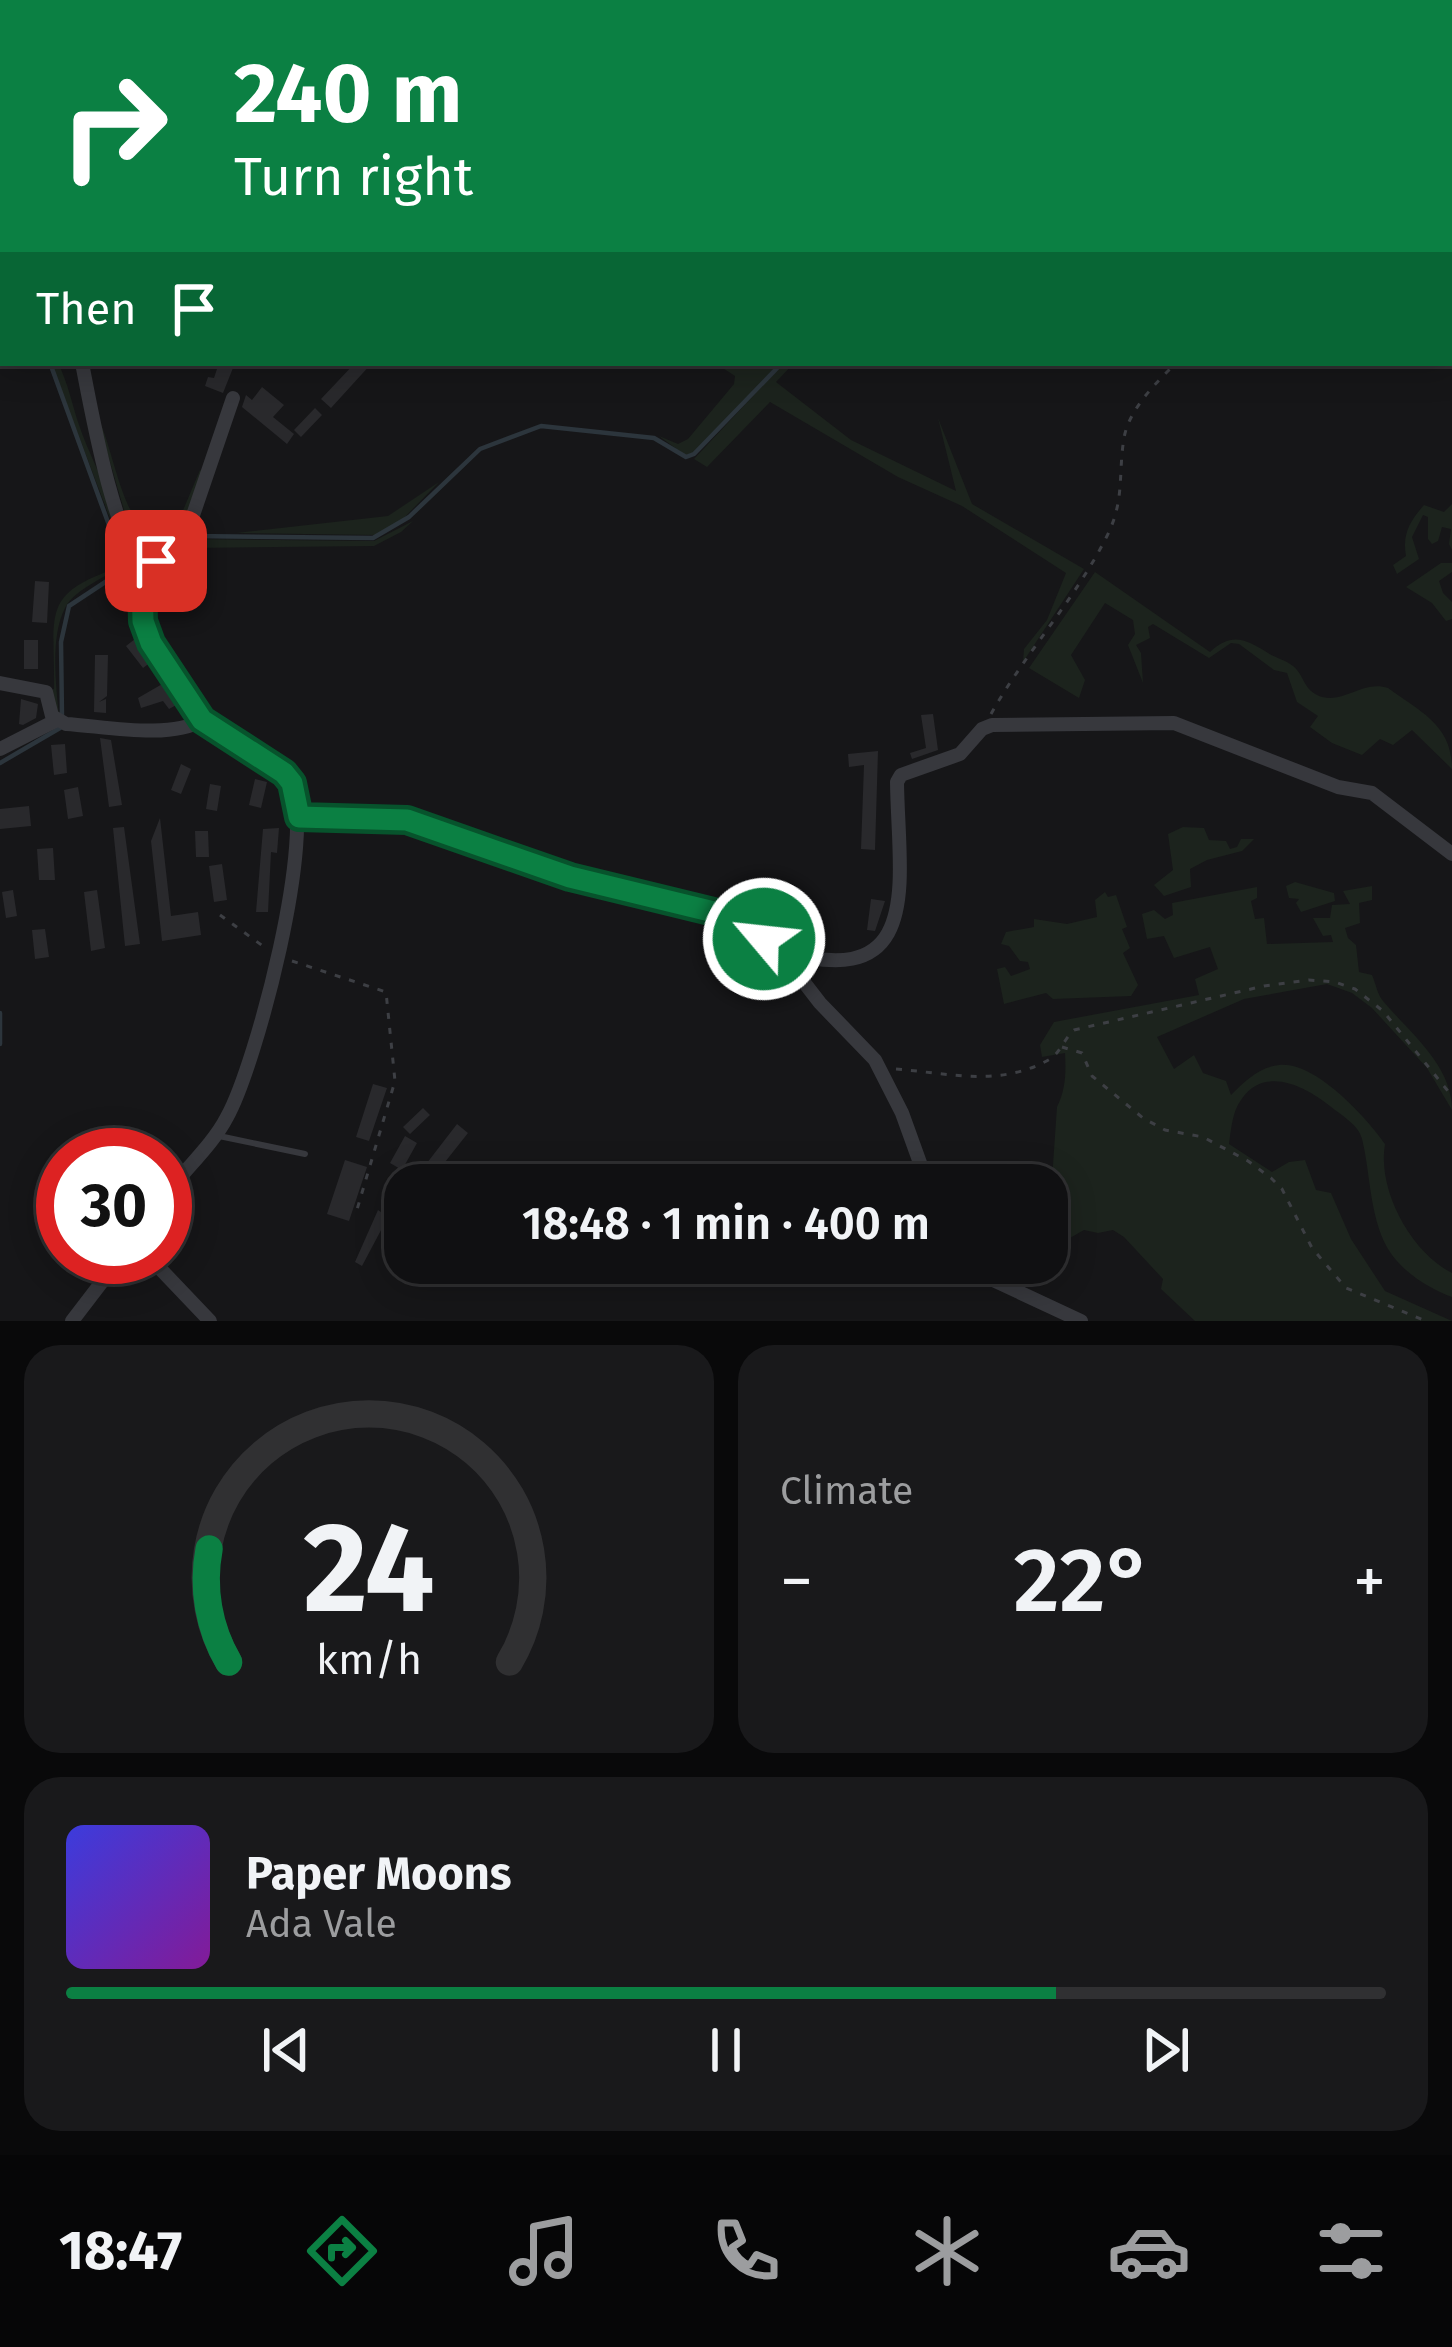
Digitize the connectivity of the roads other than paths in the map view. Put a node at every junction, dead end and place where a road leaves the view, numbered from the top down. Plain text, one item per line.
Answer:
1 (82, 366) edge
2 (232, 398) dead end
3 (146, 571) junction
4 (0, 683) edge
5 (57, 720) junction
6 (202, 720) junction
7 (0, 749) edge
8 (299, 817) junction
9 (1452, 854) edge
10 (779, 950) junction
11 (216, 1134) junction
12 (305, 1154) dead end
13 (192, 1163) edge
14 (920, 1164) edge
15 (100, 1284) edge
16 (175, 1284) edge
17 (1002, 1284) edge
18 (72, 1321) edge
19 (210, 1321) edge
20 (1082, 1321) edge

1 - 3 street
2 - 3 street
3 - 6 street
4 - 5 street
5 - 6 street
5 - 7 street
6 - 8 street
8 - 10 street
8 - 11 street
9 - 10 street
10 - 14 street
11 - 12 lane
11 - 13 street
15 - 18 street
16 - 19 street
17 - 20 street

